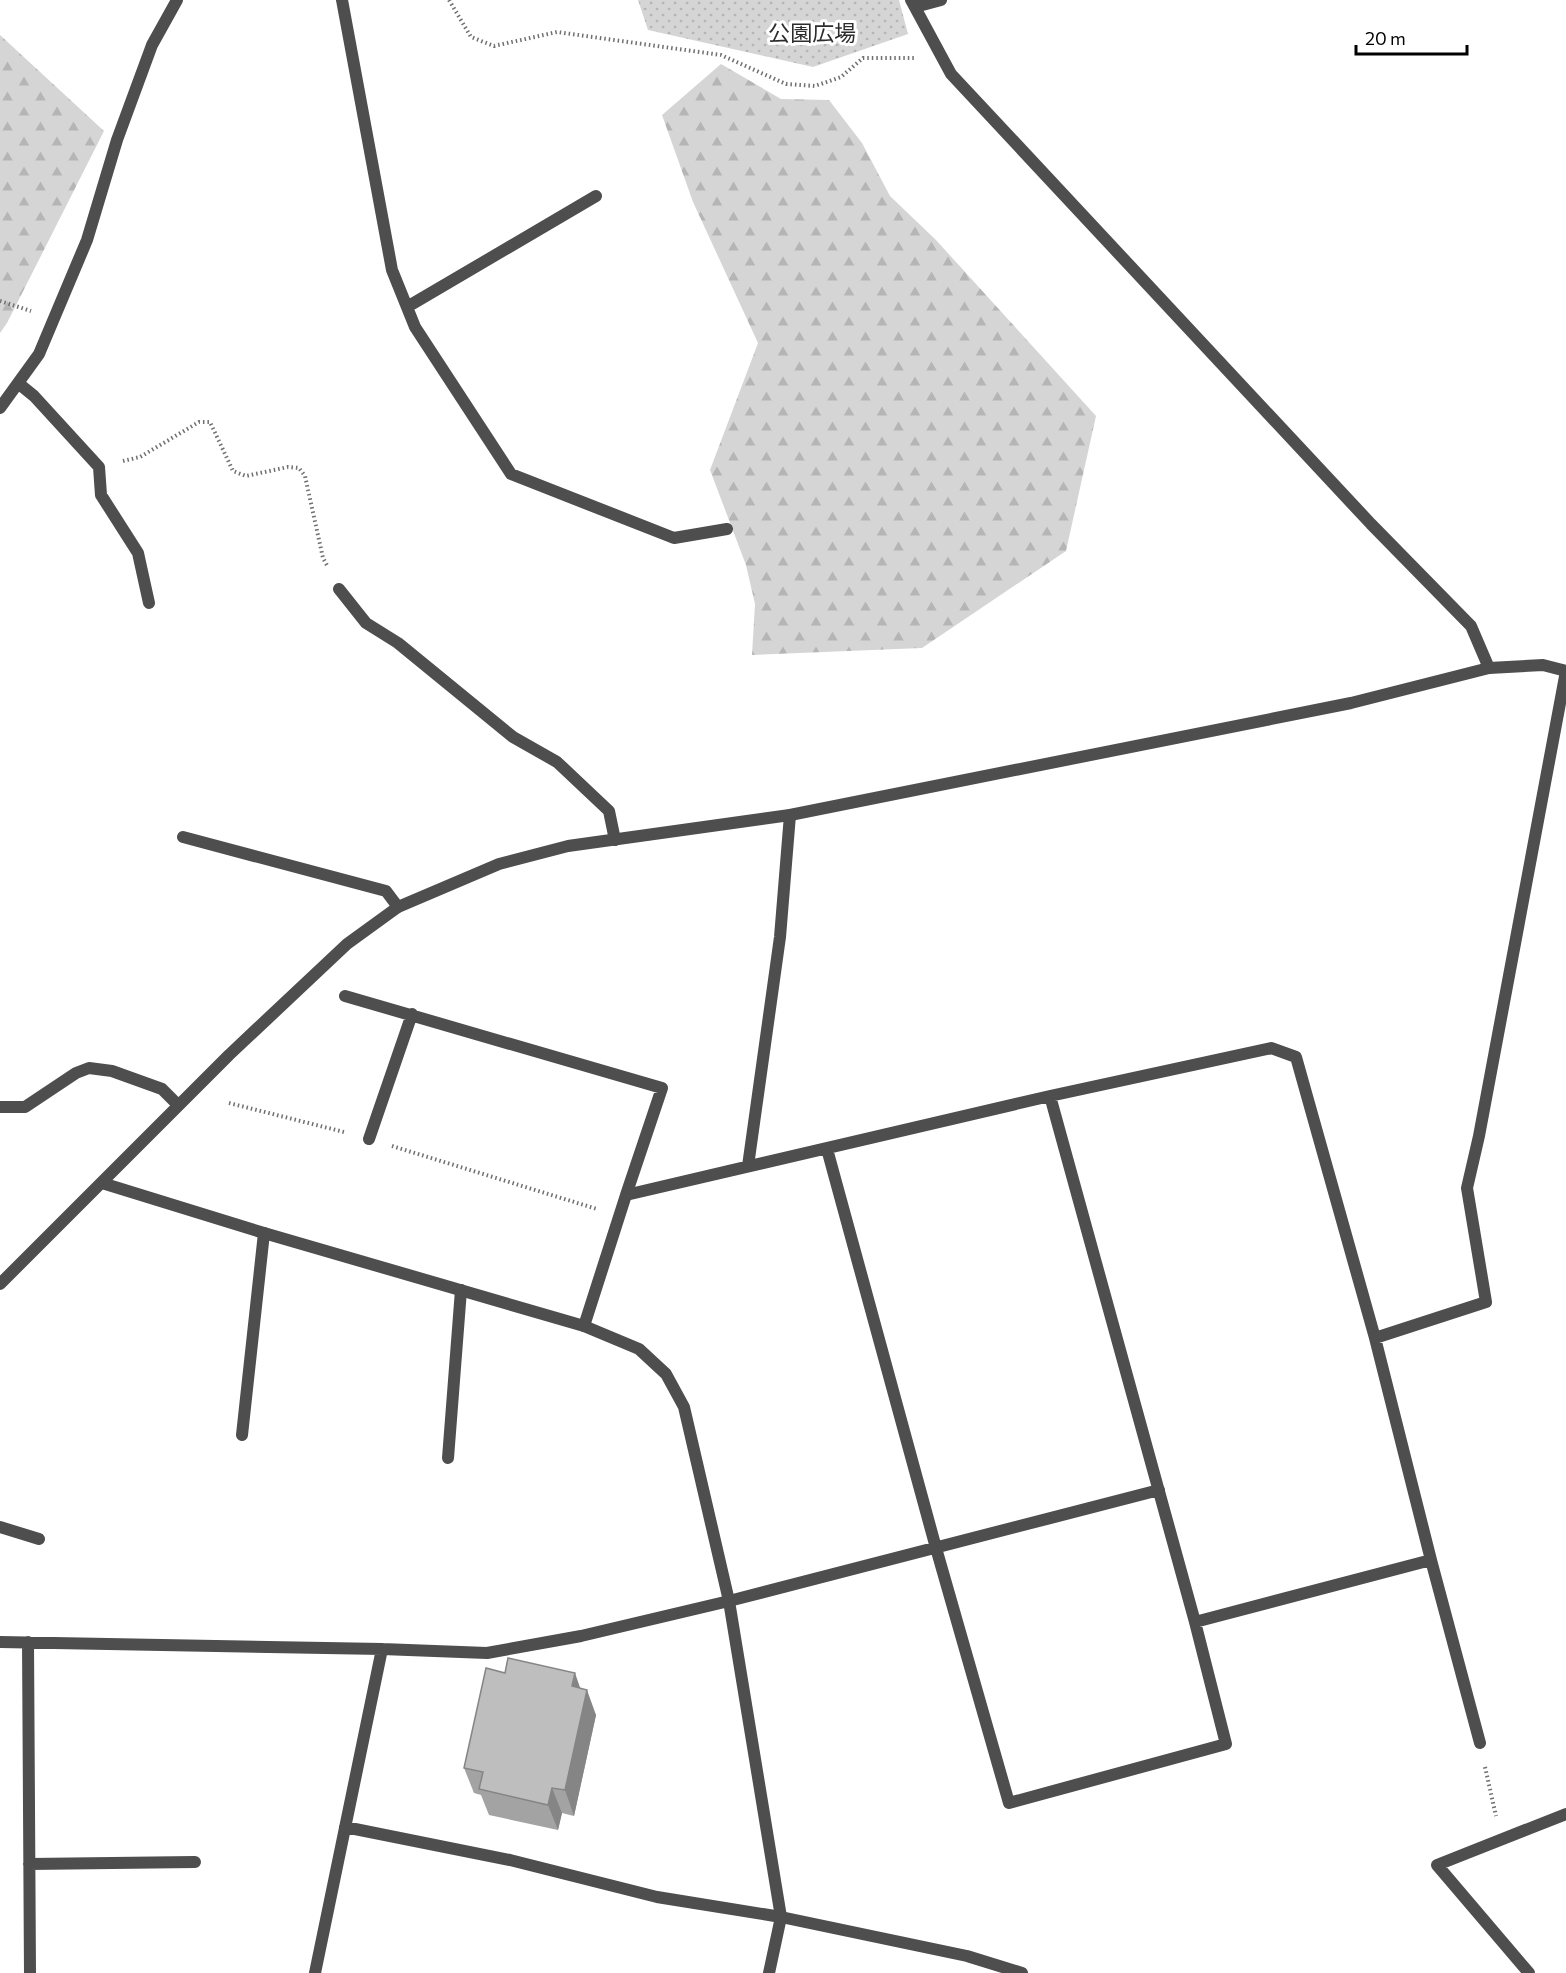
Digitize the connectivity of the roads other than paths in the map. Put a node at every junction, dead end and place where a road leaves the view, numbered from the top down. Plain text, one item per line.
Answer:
1 (177, 0) edge
2 (342, 0) edge
3 (941, 0) edge
4 (913, 3) edge
5 (596, 196) dead end
6 (407, 307) junction
7 (18, 383) junction
8 (0, 408) edge
9 (727, 529) dead end
10 (339, 589) road end
11 (149, 603) dead end
12 (1489, 668) junction
13 (1566, 671) edge
14 (790, 815) junction
15 (183, 837) dead end
16 (615, 840) junction
17 (398, 907) junction
18 (345, 996) dead end
19 (412, 1014) junction
20 (1050, 1095) junction
21 (178, 1105) junction
22 (0, 1107) edge
23 (369, 1138) road end
24 (827, 1149) junction
25 (748, 1166) junction
26 (102, 1183) junction
27 (626, 1195) junction
28 (264, 1233) junction
29 (0, 1284) edge
30 (461, 1290) junction
31 (584, 1326) junction
32 (1375, 1338) junction
33 (242, 1435) dead end
34 (448, 1458) dead end
35 (1159, 1490) junction
36 (0, 1527) edge
37 (39, 1539) dead end
38 (936, 1548) junction
39 (1431, 1560) junction
40 (729, 1601) junction
41 (1195, 1622) junction
42 (0, 1642) edge
43 (28, 1642) junction
44 (382, 1648) junction
45 (1480, 1743) road end
46 (1566, 1814) edge
47 (345, 1827) junction
48 (195, 1862) dead end
49 (29, 1864) junction
50 (781, 1917) junction
51 (30, 1973) edge
52 (315, 1973) edge
53 (769, 1973) edge
54 (1022, 1973) edge
55 (1528, 1973) edge

1 - 7 street
2 - 6 street
3 - 4 street
4 - 12 street
5 - 6 street
6 - 9 street
7 - 8 street
7 - 11 street
10 - 16 street
12 - 13 street
12 - 14 street
13 - 32 street
14 - 16 street
14 - 25 street
15 - 17 street
16 - 17 street
17 - 21 street
18 - 19 street
19 - 23 street
19 - 27 street
20 - 24 street
20 - 32 street
20 - 35 street
21 - 22 street
21 - 26 street
24 - 25 street
24 - 38 street
25 - 27 street
26 - 28 street
26 - 29 street
27 - 31 street
28 - 30 street
28 - 33 street
30 - 31 street
30 - 34 street
31 - 40 street
32 - 39 street
35 - 38 street
35 - 41 street
36 - 37 street
38 - 40 street
38 - 41 street
39 - 41 street
39 - 45 street
40 - 44 street
40 - 50 street
42 - 43 street
43 - 44 street
43 - 49 street
44 - 47 street
46 - 55 street
47 - 50 street
47 - 52 street
48 - 49 street
49 - 51 street
50 - 53 street
50 - 54 street

